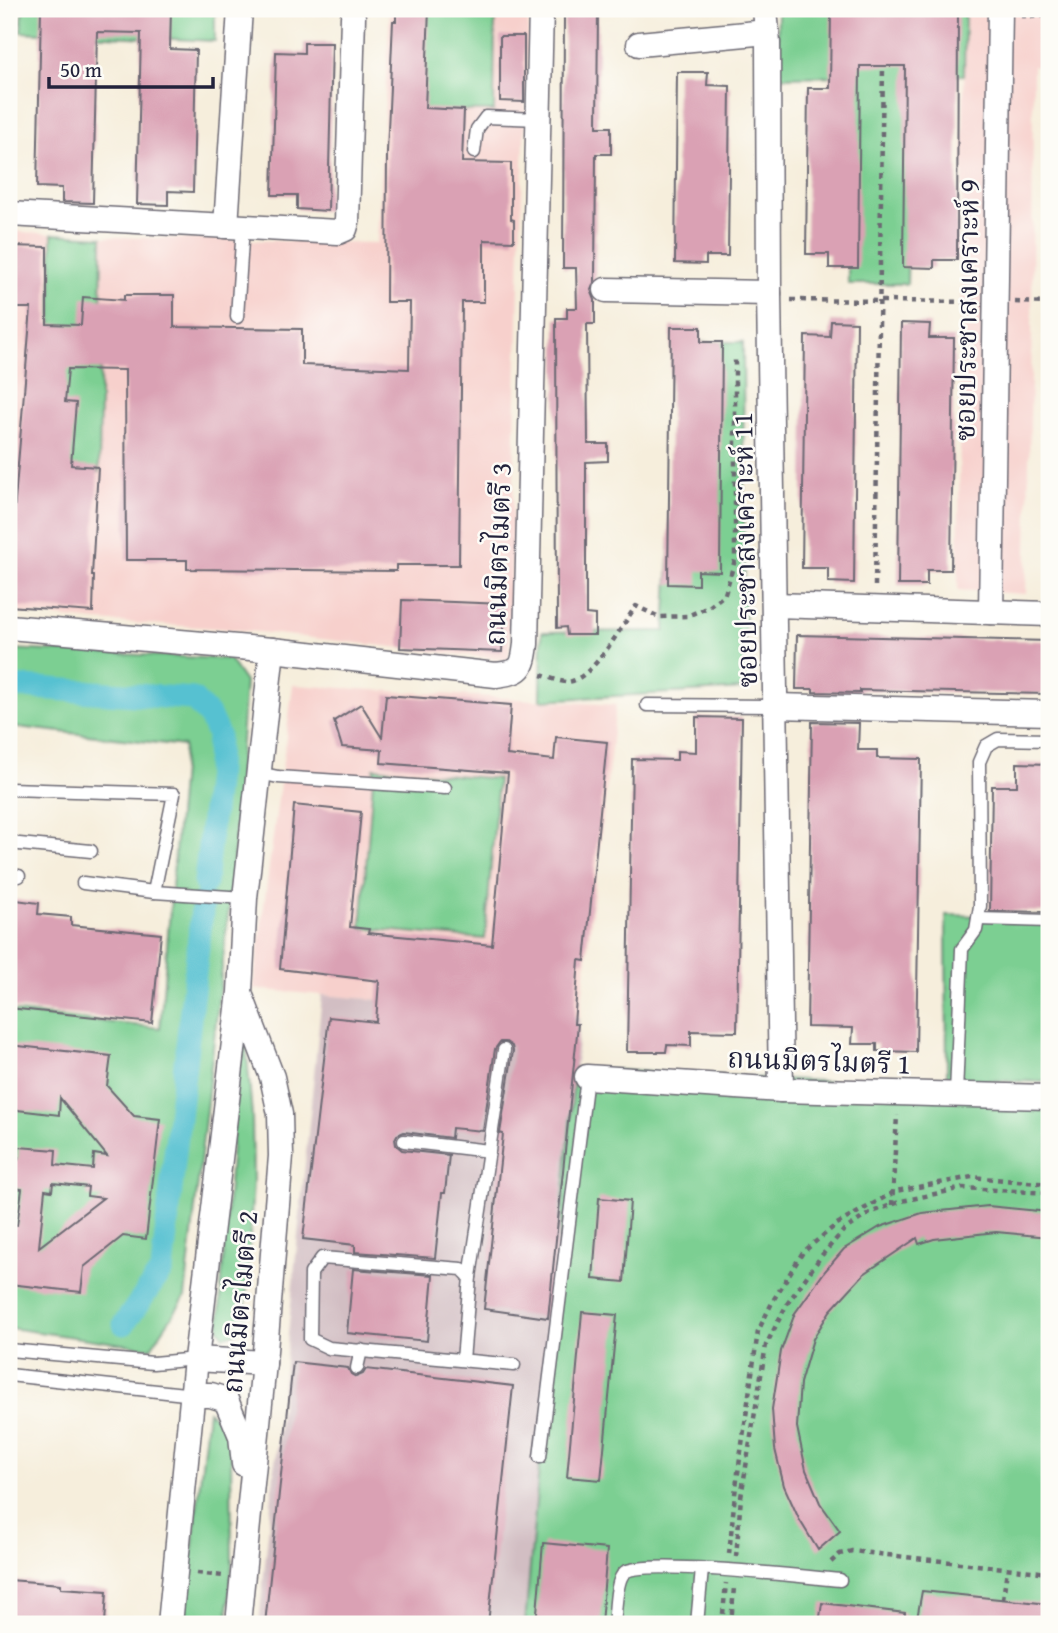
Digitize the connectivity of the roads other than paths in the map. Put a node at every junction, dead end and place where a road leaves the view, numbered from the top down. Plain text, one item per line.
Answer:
1 (240, 9) edge
2 (541, 9) edge
3 (1000, 9) edge
4 (354, 17) dead end
5 (766, 21) edge
6 (639, 44) dead end
7 (538, 120) junction
8 (474, 152) dead end
9 (9, 214) edge
10 (234, 226) junction
11 (606, 290) dead end
12 (769, 297) junction
13 (237, 317) dead end
14 (775, 605) junction
15 (991, 612) junction
16 (1049, 614) edge
17 (9, 627) edge
18 (272, 650) junction
19 (646, 705) dead end
20 (777, 706) junction
21 (1049, 713) edge
22 (1049, 740) edge
23 (260, 773) junction
24 (445, 788) dead end
25 (9, 789) edge
26 (9, 843) edge
27 (91, 851) dead end
28 (83, 883) dead end
29 (154, 892) junction
30 (245, 898) junction
31 (978, 919) junction
32 (1049, 921) edge
33 (240, 992) junction
34 (504, 1049) dead end
35 (587, 1077) joint
36 (781, 1090) junction
37 (956, 1094) junction
38 (1049, 1097) edge
39 (404, 1141) dead end
40 (489, 1150) junction
41 (470, 1277) junction
42 (9, 1350) edge
43 (360, 1350) junction
44 (196, 1359) junction
45 (463, 1360) junction
46 (264, 1363) junction
47 (514, 1365) dead end
48 (357, 1368) dead end
49 (9, 1375) edge
50 (194, 1395) junction
51 (540, 1457) dead end
52 (249, 1513) junction
53 (702, 1569) junction
54 (840, 1580) dead end
55 (170, 1624) edge
56 (238, 1624) edge
57 (614, 1624) edge
58 (697, 1624) edge

1 - 10 street
2 - 7 street, ถนนมิตรไมตรี 3
3 - 15 street, ซอยประชาสงเคราะห์ 9
4 - 10 street
5 - 6 street
5 - 12 street, ซอยประชาสงเคราะห์ 11
7 - 8 lane
7 - 18 street, ถนนมิตรไมตรี 3
9 - 10 street
10 - 13 lane
11 - 12 street
12 - 14 street, ซอยประชาสงเคราะห์ 11
14 - 15 street
14 - 20 street, ซอยประชาสงเคราะห์ 11
15 - 16 street
17 - 18 street, ถนนมิตรไมตรี 3
18 - 23 street, ถนนมิตรไมตรี 2
19 - 20 lane
20 - 21 street
20 - 36 street, ซอยประชาสงเคราะห์ 11
22 - 31 lane
23 - 24 lane
23 - 30 street, ถนนมิตรไมตรี 2
25 - 29 lane
26 - 27 lane
28 - 29 lane
29 - 30 lane
30 - 33 street, ถนนมิตรไมตรี 2
31 - 32 lane
31 - 37 lane
33 - 44 street, ถนนมิตรไมตรี 2
33 - 46 street, ถนนมิตรไมตรี 2
34 - 40 lane
35 - 36 street, ถนนมิตรไมตรี 1
35 - 51 lane
36 - 37 street, ถนนมิตรไมตรี 1
37 - 38 street, ถนนมิตรไมตรี 1
39 - 40 lane
40 - 41 lane
41 - 43 lane
41 - 45 lane
42 - 44 lane
43 - 45 lane
43 - 48 lane
44 - 46 street
44 - 50 street, ถนนมิตรไมตรี 2
45 - 47 lane
46 - 52 street, ถนนมิตรไมตรี 2
49 - 50 lane
50 - 52 street
50 - 55 street, ถนนมิตรไมตรี 2
52 - 56 street, ถนนมิตรไมตรี 2
53 - 54 lane
53 - 57 lane
53 - 58 lane

